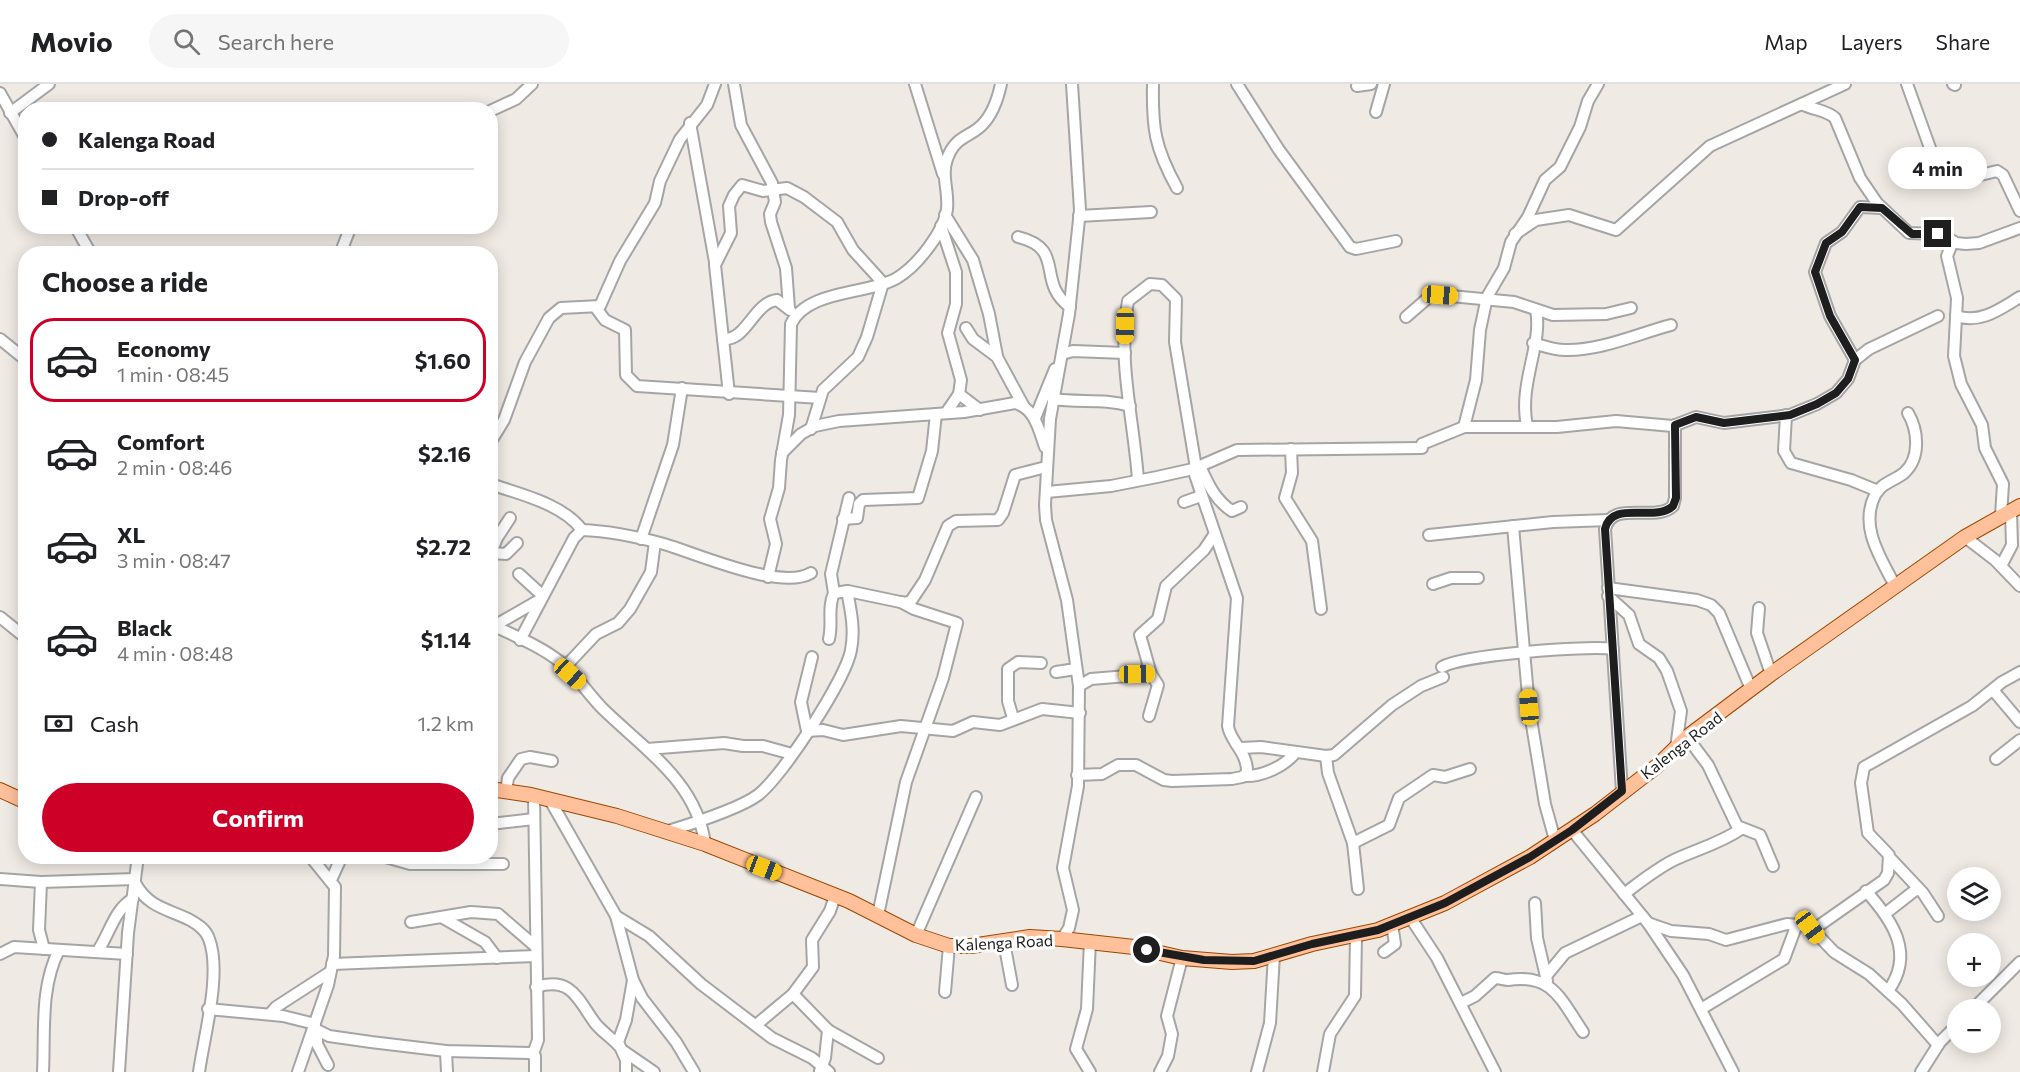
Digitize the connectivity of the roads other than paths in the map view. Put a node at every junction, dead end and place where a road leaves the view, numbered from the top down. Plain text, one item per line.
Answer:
1 (49, 84) edge
2 (532, 84) edge
3 (715, 84) edge
4 (734, 84) edge
5 (915, 84) edge
6 (1001, 84) edge
7 (1072, 84) edge
8 (1153, 84) edge
9 (1237, 84) edge
10 (1371, 84) edge
11 (1384, 84) edge
12 (1598, 84) edge
13 (1845, 84) edge
14 (1907, 84) edge
15 (1357, 86) dead end
16 (0, 93) edge
17 (25, 102) edge
18 (1802, 104) junction
19 (18, 107) edge
20 (498, 107) edge
21 (1376, 112) dead end
22 (10, 113) junction
23 (690, 123) junction
24 (18, 126) edge
25 (945, 180) junction
26 (1177, 188) dead end
27 (773, 191) junction
28 (1882, 208) junction
29 (2020, 211) edge
30 (1151, 212) dead end
31 (945, 215) junction
32 (1079, 216) junction
33 (941, 226) junction
34 (2020, 228) edge
35 (1515, 234) junction
36 (1018, 237) dead end
37 (1396, 241) dead end
38 (1953, 241) junction
39 (715, 265) junction
40 (883, 283) junction
41 (1487, 297) junction
42 (2020, 297) edge
43 (1070, 307) junction
44 (596, 308) junction
45 (1631, 308) dead end
46 (1536, 310) junction
47 (792, 313) junction
48 (1938, 315) dead end
49 (1406, 316) dead end
50 (1956, 316) junction
51 (1671, 325) dead end
52 (966, 328) dead end
53 (0, 339) edge
54 (723, 339) junction
55 (1533, 343) junction
56 (1125, 352) junction
57 (18, 354) edge
58 (997, 356) junction
59 (1062, 356) junction
60 (1855, 360) junction
61 (682, 388) junction
62 (729, 394) junction
63 (959, 394) junction
64 (788, 395) junction
65 (820, 398) junction
66 (1053, 399) junction
67 (1023, 405) junction
68 (1130, 406) junction
69 (980, 410) junction
70 (1908, 413) dead end
71 (941, 414) junction
72 (1786, 415) junction
73 (1035, 418) junction
74 (1675, 425) junction
75 (1527, 426) junction
76 (1464, 427) junction
77 (811, 429) junction
78 (498, 430) edge
79 (1291, 449) junction
80 (782, 453) junction
81 (1047, 453) junction
82 (1046, 467) junction
83 (1197, 468) junction
84 (1138, 480) junction
85 (498, 487) edge
86 (1878, 491) junction
87 (1047, 492) junction
88 (1201, 496) junction
89 (849, 498) dead end
90 (1184, 502) dead end
91 (1241, 507) dead end
92 (2011, 511) edge
93 (510, 518) dead end
94 (843, 519) junction
95 (1609, 520) junction
96 (1513, 526) junction
97 (582, 530) junction
98 (1214, 535) junction
99 (498, 536) edge
100 (1429, 536) dead end
101 (1965, 537) junction
102 (640, 539) junction
103 (655, 542) junction
104 (517, 543) dead end
105 (2015, 549) edge
106 (498, 554) edge
107 (2001, 566) junction
108 (811, 573) dead end
109 (519, 574) dead end
110 (768, 577) junction
111 (1478, 578) dead end
112 (1433, 584) dead end
113 (1895, 586) junction
114 (2020, 586) edge
115 (847, 591) junction
116 (1608, 592) junction
117 (834, 593) junction
118 (543, 598) junction
119 (901, 602) junction
120 (1759, 608) dead end
121 (1321, 609) dead end
122 (0, 617) edge
123 (498, 622) edge
124 (498, 628) edge
125 (18, 632) edge
126 (829, 639) dead end
127 (520, 640) junction
128 (1612, 649) junction
129 (1524, 654) junction
130 (812, 657) dead end
131 (1041, 663) dead end
132 (565, 667) junction
133 (1076, 669) junction
134 (1056, 672) dead end
135 (2020, 672) edge
136 (1151, 674) junction
137 (1771, 674) junction
138 (1079, 686) junction
139 (1751, 689) junction
140 (1993, 690) junction
141 (1080, 713) junction
142 (1149, 716) dead end
143 (1013, 718) junction
144 (2020, 722) edge
145 (924, 730) junction
146 (807, 731) junction
147 (1687, 737) junction
148 (2020, 741) edge
149 (1241, 748) junction
150 (1676, 748) junction
151 (647, 749) junction
152 (1296, 752) junction
153 (792, 753) junction
154 (1326, 756) junction
155 (1996, 759) dead end
156 (552, 761) dead end
157 (1470, 769) dead end
158 (1077, 775) junction
159 (1244, 776) junction
160 (0, 790) edge
161 (498, 790) edge
162 (1622, 791) junction
163 (506, 792) junction
164 (534, 796) junction
165 (976, 797) dead end
166 (18, 798) edge
167 (550, 800) junction
168 (534, 819) junction
169 (700, 819) junction
170 (498, 823) edge
171 (1741, 829) junction
172 (1572, 830) junction
173 (664, 832) junction
174 (1556, 840) junction
175 (1353, 843) junction
176 (705, 844) junction
177 (1890, 858) junction
178 (137, 864) edge
179 (317, 864) edge
180 (338, 864) edge
181 (498, 864) edge
182 (503, 864) dead end
183 (1773, 866) dead end
184 (0, 879) edge
185 (331, 880) junction
186 (135, 881) junction
187 (41, 882) junction
188 (1358, 888) dead end
189 (1918, 888) junction
190 (1866, 891) junction
191 (1624, 894) junction
192 (835, 896) junction
193 (133, 899) junction
194 (1535, 903) dead end
195 (1886, 913) junction
196 (878, 915) junction
197 (616, 916) junction
198 (1938, 916) dead end
199 (1410, 917) junction
200 (443, 918) junction
201 (1645, 920) junction
202 (411, 922) dead end
203 (1392, 924) junction
204 (1797, 924) junction
205 (1810, 927) junction
206 (916, 934) junction
207 (1356, 935) junction
208 (1062, 939) junction
209 (1090, 941) junction
210 (1004, 942) junction
211 (949, 946) junction
212 (44, 949) junction
213 (59, 950) junction
214 (535, 951) junction
215 (97, 952) junction
216 (1384, 952) dead end
217 (0, 954) edge
218 (127, 954) junction
219 (1274, 955) junction
220 (497, 958) junction
221 (1182, 958) junction
222 (2020, 962) edge
223 (331, 968) junction
224 (1545, 976) junction
225 (633, 980) junction
226 (1012, 985) dead end
227 (536, 987) junction
228 (1549, 987) junction
229 (1888, 991) junction
230 (945, 992) dead end
231 (793, 994) junction
232 (1983, 999) edge
233 (1461, 1003) junction
234 (629, 1006) junction
235 (648, 1007) junction
236 (208, 1009) junction
237 (1701, 1009) junction
238 (270, 1014) junction
239 (756, 1025) junction
240 (315, 1028) junction
241 (828, 1030) junction
242 (1583, 1032) dead end
243 (1947, 1036) edge
244 (1938, 1045) junction
245 (620, 1048) junction
246 (446, 1051) junction
247 (533, 1054) junction
248 (878, 1058) dead end
249 (328, 1065) dead end
250 (824, 1070) edge
251 (43, 1072) edge
252 (119, 1072) edge
253 (199, 1072) edge
254 (298, 1072) edge
255 (447, 1072) edge
256 (535, 1072) edge
257 (626, 1072) edge
258 (654, 1072) edge
259 (694, 1072) edge
260 (1090, 1072) edge
261 (1160, 1072) edge
262 (1257, 1072) edge
263 (1323, 1072) edge
264 (1495, 1072) edge
265 (1733, 1072) edge
266 (1921, 1072) edge

1 - 17 street
2 - 20 street
3 - 23 street
4 - 27 street
5 - 25 street
6 - 25 street
7 - 32 street
8 - 26 street
9 - 37 street
10 - 15 street
11 - 21 street
12 - 35 street
13 - 18 street
14 - 29 street
16 - 22 street
18 - 28 street
18 - 35 street
19 - 22 street
22 - 24 street
23 - 39 street
23 - 44 street
25 - 31 street
27 - 39 street
27 - 40 street
27 - 47 street
28 - 38 street
28 - 60 street
30 - 32 street
31 - 33 street
31 - 58 street
32 - 43 street
33 - 40 street
33 - 63 street
34 - 38 street
35 - 41 street
36 - 43 street
38 - 50 street
39 - 54 street
40 - 47 street
40 - 65 street
41 - 46 street
41 - 49 street
41 - 76 street
42 - 50 street
43 - 59 street
44 - 61 street
44 - 78 street
45 - 46 street
46 - 55 street
47 - 54 street
47 - 64 street
48 - 60 street
50 - 92 street
51 - 55 street
52 - 58 street
53 - 57 street
54 - 62 street
55 - 75 street
56 - 59 street
56 - 68 street
56 - 83 street
58 - 67 street
59 - 66 street
59 - 73 street
60 - 72 street
61 - 62 street
61 - 102 street
62 - 64 street
63 - 69 street
63 - 71 street
64 - 65 street
64 - 80 street
65 - 77 street
66 - 68 street
66 - 81 street
67 - 69 street
67 - 73 street
68 - 84 street
69 - 71 street
70 - 86 street
71 - 77 street
71 - 94 street
72 - 74 street
72 - 86 street
73 - 81 street
74 - 75 street
74 - 95 street
75 - 76 street
76 - 79 street
77 - 80 street
79 - 83 street
79 - 121 street
80 - 110 street
81 - 82 street
82 - 87 street
82 - 119 street
83 - 84 street
83 - 88 street
83 - 91 street
84 - 87 street
85 - 97 street
86 - 113 street
87 - 133 street
88 - 90 street
88 - 98 street
89 - 94 street
92 - 101 main road, Kalenga Road
92 - 105 street
93 - 99 street
94 - 117 street
95 - 96 street
95 - 116 street
96 - 100 street
96 - 129 street
97 - 102 street
97 - 118 street
98 - 136 street
98 - 149 street
101 - 107 street
101 - 113 main road, Kalenga Road
102 - 103 street
103 - 110 street
103 - 132 street
104 - 106 street
105 - 107 street
107 - 114 street
108 - 110 street
109 - 118 street
111 - 112 street
113 - 137 main road, Kalenga Road
115 - 117 street
115 - 119 street
115 - 146 street
116 - 128 street
116 - 139 street
116 - 150 street
117 - 126 street
118 - 123 street
118 - 127 street
119 - 145 street
120 - 137 street
122 - 125 street
124 - 127 street
127 - 132 street
128 - 129 street
128 - 162 street
129 - 154 street
129 - 174 street
130 - 146 street
131 - 143 street
132 - 151 street
133 - 134 street
133 - 138 street
135 - 140 street
136 - 138 street
136 - 142 street
137 - 139 main road, Kalenga Road
138 - 141 street
139 - 147 main road, Kalenga Road
140 - 144 street
140 - 177 street
141 - 143 street
141 - 158 street
143 - 145 street
145 - 146 street
145 - 196 street
146 - 153 street
147 - 150 main road, Kalenga Road
147 - 171 street
148 - 155 street
149 - 152 street
149 - 159 street
150 - 162 main road, Kalenga Road
151 - 153 street
151 - 169 street
152 - 154 street
152 - 159 street
153 - 169 street
154 - 175 street
156 - 163 street
157 - 175 street
158 - 159 street
158 - 208 street
160 - 166 main road
161 - 163 main road, Kalenga Road
162 - 172 main road, Kalenga Road
163 - 164 main road, Kalenga Road
164 - 167 main road, Kalenga Road
164 - 168 street
165 - 206 street
167 - 173 main road, Kalenga Road
167 - 197 street
168 - 170 street
168 - 214 street
169 - 173 street
169 - 176 street
171 - 183 street
171 - 191 street
172 - 174 main road, Kalenga Road
172 - 191 street
173 - 176 main road, Kalenga Road
174 - 199 main road, Kalenga Road
175 - 188 street
176 - 192 main road, Kalenga Road
177 - 189 street
177 - 190 street
178 - 186 street
179 - 185 street
180 - 185 street
181 - 182 street
184 - 187 street
185 - 223 street
186 - 187 street
186 - 193 street
186 - 236 street
187 - 212 street
189 - 195 street
189 - 198 street
190 - 195 street
190 - 205 street
191 - 201 street
192 - 196 main road, Kalenga Road
192 - 231 street
193 - 215 street
193 - 218 street
194 - 224 street
195 - 229 street
196 - 206 main road, Kalenga Road
197 - 225 street
197 - 239 street
199 - 203 main road, Kalenga Road
199 - 233 street
200 - 202 street
200 - 214 street
200 - 220 street
201 - 204 street
201 - 224 street
201 - 237 street
203 - 207 main road, Kalenga Road
203 - 216 street
204 - 205 street
204 - 237 street
205 - 229 street
206 - 211 main road, Kalenga Road
207 - 219 main road, Kalenga Road
207 - 263 street
208 - 209 main road, Kalenga Road
208 - 210 main road, Kalenga Road
209 - 221 main road, Kalenga Road
209 - 260 street
210 - 211 main road, Kalenga Road
210 - 226 street
211 - 230 street
212 - 213 street
212 - 217 street
213 - 215 street
213 - 251 street
214 - 220 street
214 - 227 street
215 - 218 street
218 - 252 street
219 - 221 main road, Kalenga Road
219 - 262 street
220 - 223 street
221 - 261 street
222 - 232 street
223 - 238 street
223 - 240 street
224 - 228 street
225 - 234 street
225 - 235 street
227 - 245 street
227 - 247 street
228 - 233 street
228 - 242 street
229 - 244 street
231 - 239 street
231 - 241 street
233 - 264 street
234 - 235 street
234 - 245 street
235 - 259 street
236 - 238 street
236 - 253 street
237 - 265 street
238 - 240 street
239 - 250 street
240 - 246 street
240 - 249 street
240 - 254 street
241 - 248 street
241 - 250 street
243 - 244 street
244 - 266 street
245 - 257 street
245 - 258 street
246 - 247 street
246 - 255 street
247 - 256 street

